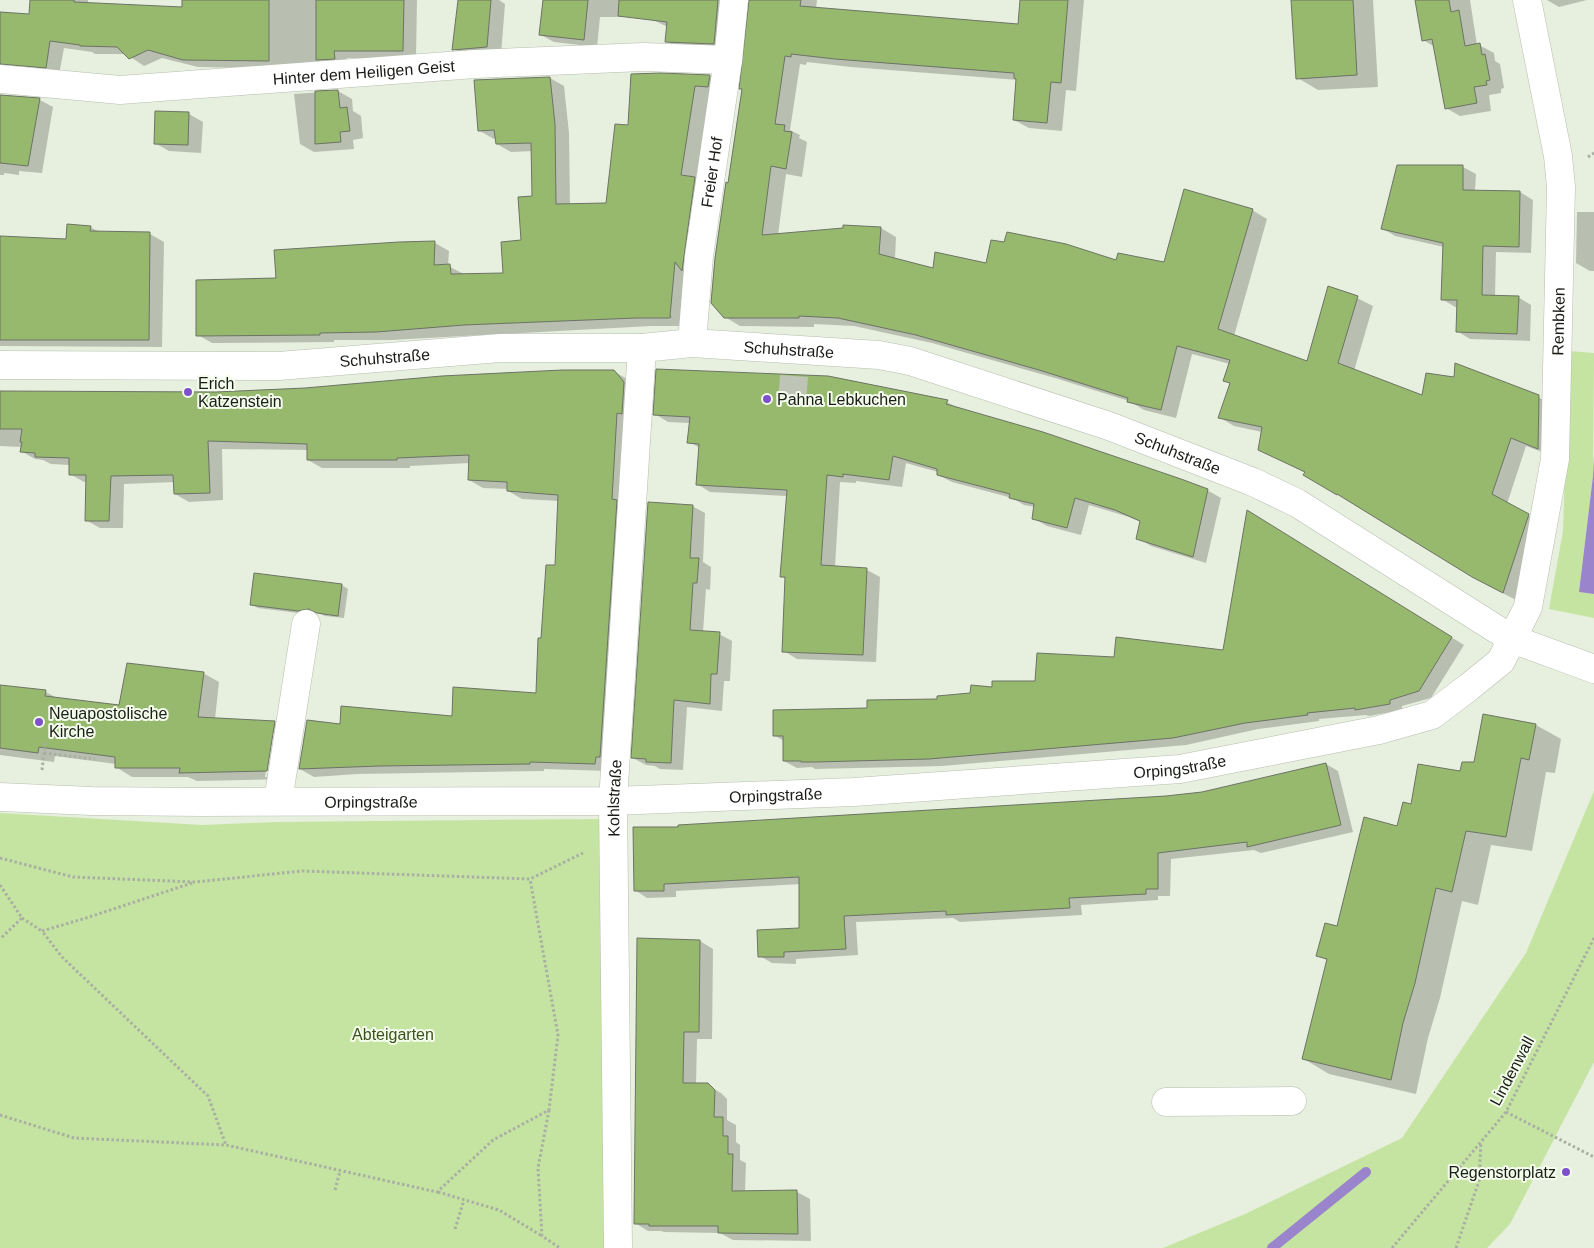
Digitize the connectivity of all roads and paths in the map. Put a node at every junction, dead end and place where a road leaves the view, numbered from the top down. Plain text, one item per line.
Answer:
1 (734, 0) edge
2 (1527, 0) edge
3 (728, 60) junction
4 (0, 79) edge
5 (692, 343) junction
6 (642, 348) junction
7 (0, 365) edge
8 (306, 624) dead end
9 (1512, 639) junction
10 (1594, 669) edge
11 (44, 753) dead end
12 (95, 759) dead end
13 (0, 797) edge
14 (612, 800) junction
15 (278, 801) junction
16 (612, 838) junction
17 (0, 858) edge
18 (530, 879) junction
19 (195, 882) junction
20 (0, 885) edge
21 (22, 918) junction
22 (42, 930) junction
23 (1594, 938) edge
24 (0, 939) edge
25 (1292, 1101) dead end
26 (1166, 1102) dead end
27 (549, 1110) junction
28 (1506, 1112) junction
29 (0, 1115) edge
30 (1481, 1142) junction
31 (226, 1145) junction
32 (1594, 1157) edge
33 (340, 1170) junction
34 (335, 1190) dead end
35 (437, 1192) junction
36 (464, 1200) junction
37 (455, 1229) dead end
38 (542, 1236) junction
39 (560, 1248) edge
40 (618, 1248) edge
41 (1392, 1248) edge
42 (1456, 1248) edge

1 - 3 street, Freier Hof
2 - 9 street, Rembken
3 - 4 street, Hinter dem Heiligen Geist
3 - 5 street, Freier Hof
5 - 6 street, Schuhstraße
5 - 9 street, Schuhstraße
6 - 7 street, Schuhstraße
6 - 14 street, Kohlstraße
8 - 15 street
9 - 10 street, Schuhstraße
9 - 14 street, Orpingstraße
11 - 12 path
13 - 15 street, Orpingstraße
14 - 15 street, Orpingstraße
14 - 16 street, Kohlstraße
16 - 18 path
16 - 40 street, Kohlstraße
17 - 19 path
18 - 19 path
18 - 27 path
19 - 22 path
20 - 21 path
21 - 22 path
21 - 24 path
22 - 31 path
23 - 28 path, Lindenwall
25 - 26 street
27 - 35 path
27 - 38 path
28 - 30 path, Lindenwall
28 - 32 path
29 - 31 path
30 - 41 path, Lindenwall
30 - 42 path
31 - 33 path
33 - 34 path
33 - 35 path
35 - 36 path
36 - 37 path
36 - 38 path
38 - 39 path

